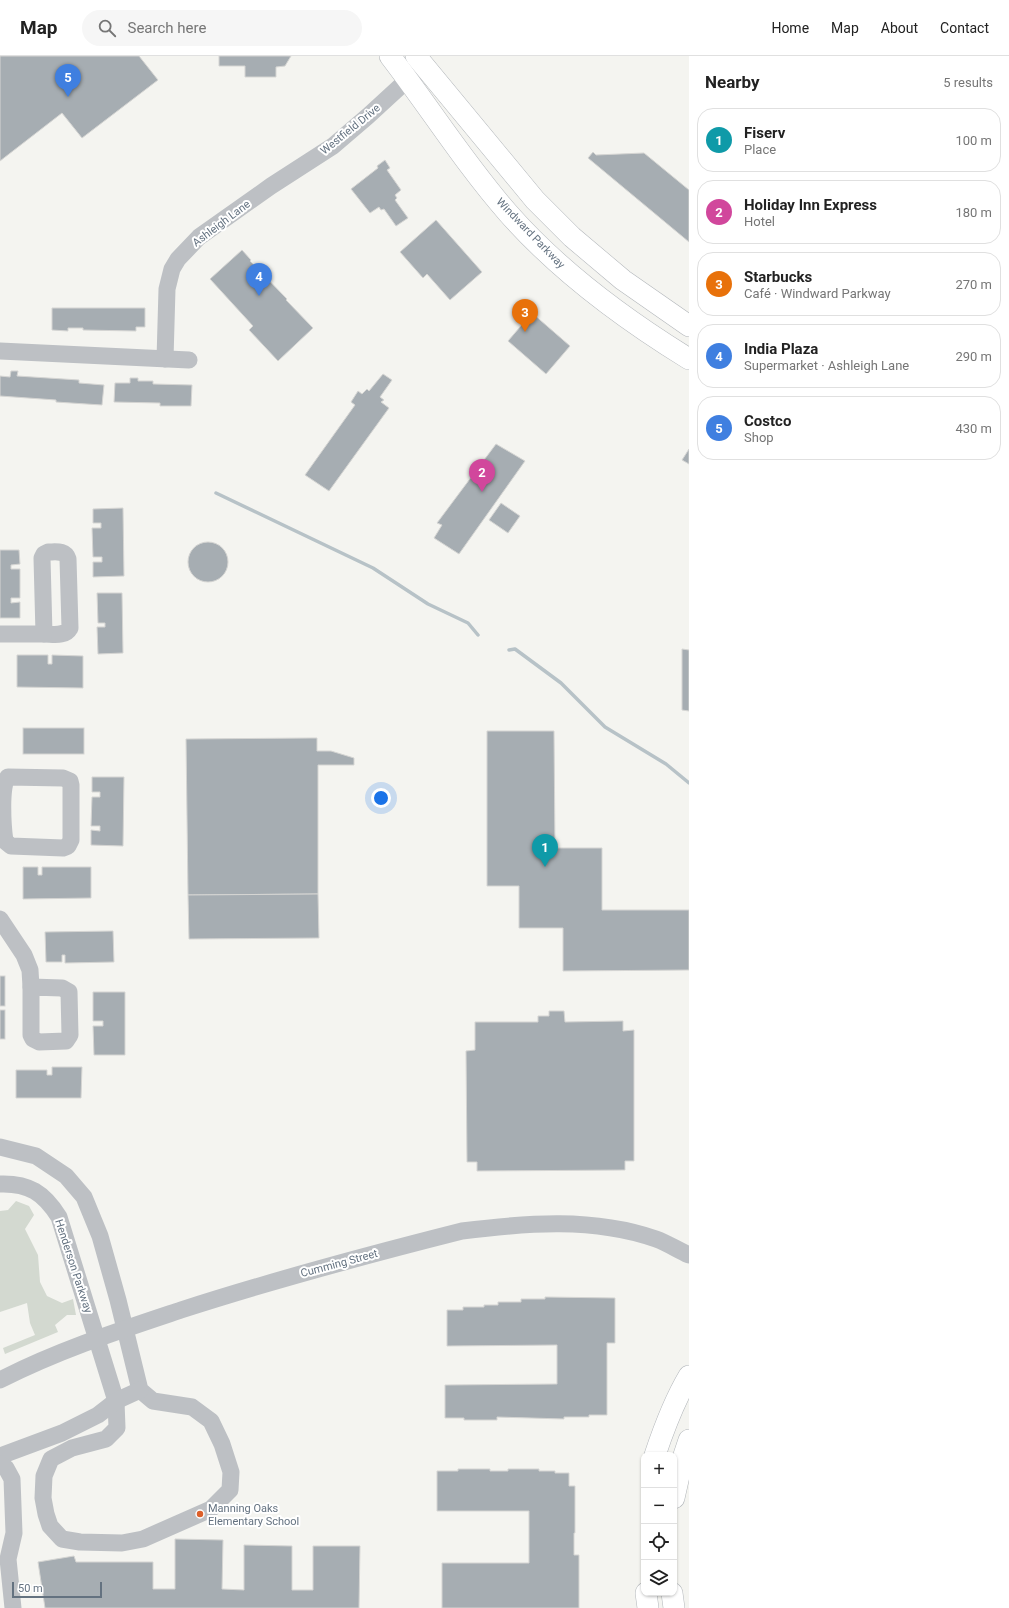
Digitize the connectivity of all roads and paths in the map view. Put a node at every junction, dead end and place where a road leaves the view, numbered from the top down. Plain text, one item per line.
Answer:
1 (390, 56) edge
2 (420, 61) edge
3 (408, 79) junction
4 (271, 186) joint
5 (689, 326) edge
6 (0, 351) edge
7 (165, 359) junction
8 (689, 359) edge
9 (188, 360) dead end
10 (0, 634) edge
11 (44, 634) dead end
12 (2, 842) edge
13 (0, 918) edge
14 (31, 987) dead end
15 (0, 1148) edge
16 (0, 1184) edge
17 (689, 1255) edge
18 (125, 1328) junction
19 (96, 1338) junction
20 (689, 1376) edge
21 (0, 1380) edge
22 (140, 1390) junction
23 (116, 1402) junction
24 (689, 1440) edge
25 (656, 1452) edge
26 (0, 1456) edge
27 (0, 1464) edge
28 (676, 1488) edge
29 (646, 1596) edge
30 (672, 1596) edge
31 (13, 1608) edge
32 (648, 1608) edge
33 (674, 1608) edge

1 - 3 main road, Windward Parkway
2 - 3 street, Westfield Drive
2 - 5 main road
3 - 4 street, Westfield Drive
3 - 8 main road, Windward Parkway
4 - 7 street, Ashleigh Lane
6 - 7 street
7 - 9 street
10 - 11 street
12 - 12 street
13 - 14 street
15 - 18 street
16 - 19 street, Henderson Parkway
17 - 18 street, Cumming Street
18 - 19 street, Cumming Street
18 - 22 street
19 - 21 street, Cumming Street
19 - 23 street, Henderson Parkway
20 - 25 main road
22 - 23 street
22 - 23 street, Henderson Parkway
23 - 26 street
24 - 28 main road
27 - 31 street
29 - 32 main road
30 - 33 main road

